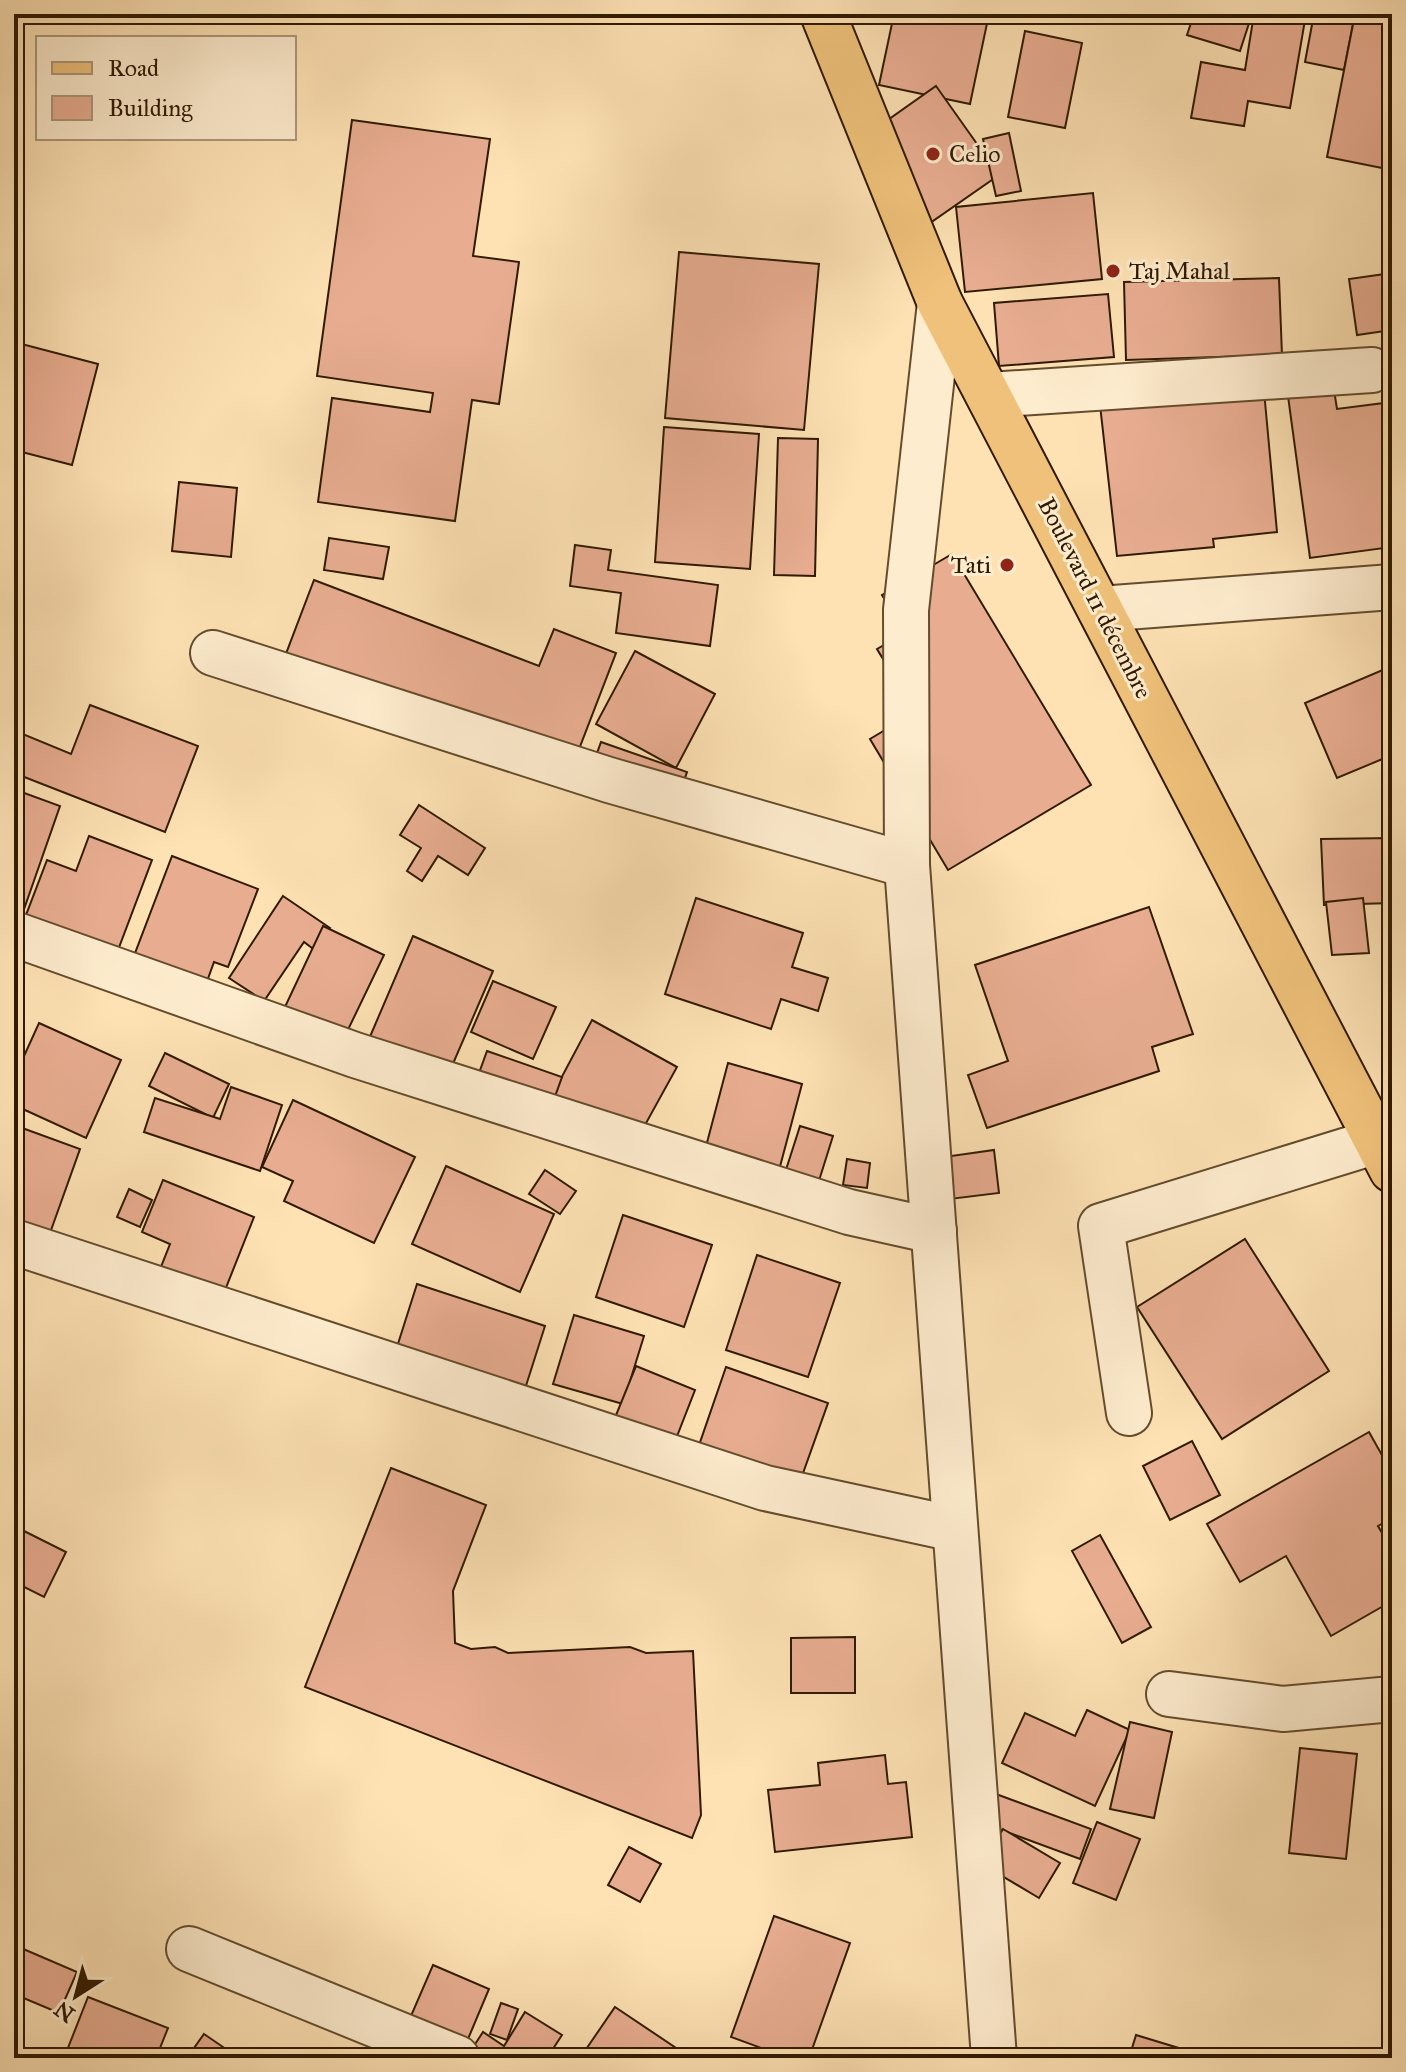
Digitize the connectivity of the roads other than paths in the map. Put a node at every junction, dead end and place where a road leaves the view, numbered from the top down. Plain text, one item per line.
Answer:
1 (823, 14) edge
2 (940, 303) junction
3 (1372, 370) dead end
4 (989, 395) junction
5 (1392, 587) edge
6 (1100, 609) junction
7 (213, 653) dead end
8 (907, 865) junction
9 (14, 934) edge
10 (1385, 1156) edge
11 (934, 1231) junction
12 (14, 1242) edge
13 (1129, 1413) dead end
14 (955, 1529) junction
15 (1169, 1694) dead end
16 (1392, 1699) edge
17 (189, 1949) dead end
18 (457, 2058) edge
19 (994, 2058) edge

1 - 2 main road, Boulevard 11 décembre
2 - 4 main road, Boulevard 11 décembre
2 - 8 street
3 - 4 street
4 - 6 main road, Boulevard 11 décembre
5 - 6 street
6 - 10 main road, Boulevard 11 décembre
7 - 8 street
8 - 11 street
9 - 11 street
10 - 13 street
11 - 14 street
12 - 14 street
14 - 19 street
15 - 16 street
17 - 18 street

